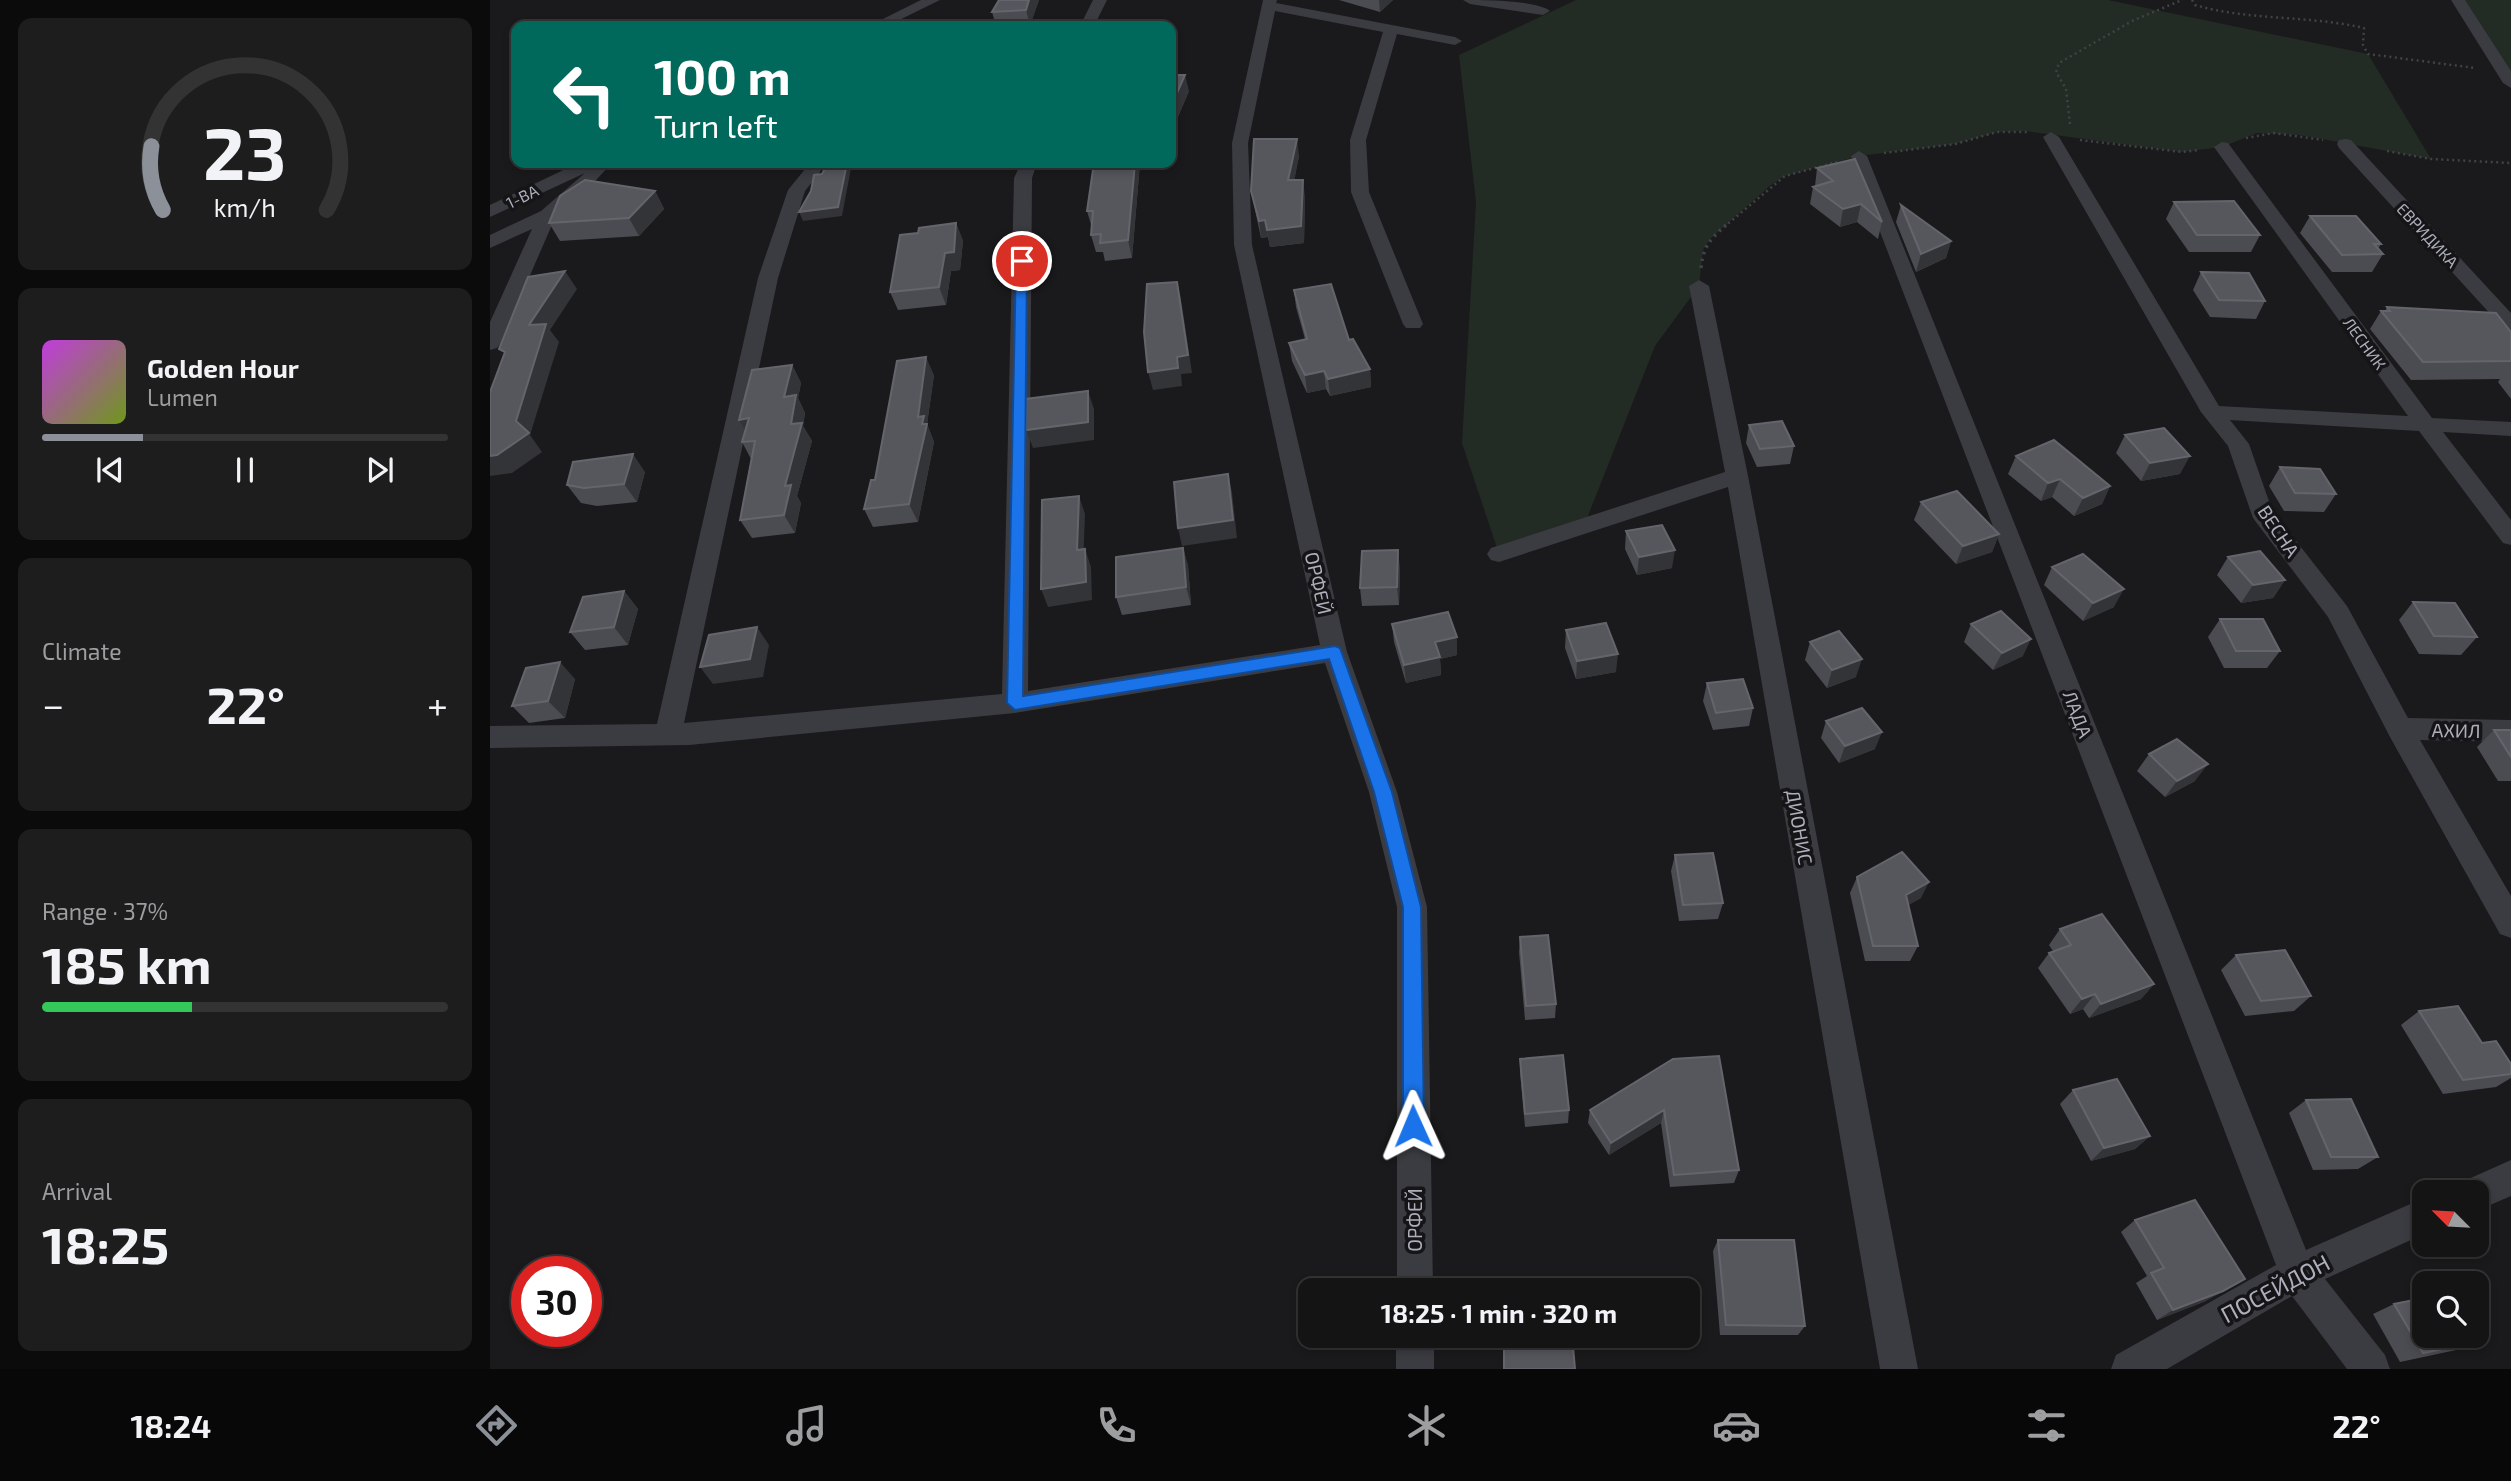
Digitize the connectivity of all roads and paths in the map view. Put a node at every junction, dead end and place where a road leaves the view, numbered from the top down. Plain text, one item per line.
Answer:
1 (933, 0) edge
2 (1100, 0) edge
3 (1470, 0) edge
4 (2182, 0) edge
5 (2192, 0) edge
6 (2458, 0) edge
7 (1270, 3) edge
8 (1543, 11) dead end
9 (887, 21) edge
10 (1090, 21) edge
11 (1391, 29) junction
12 (1455, 41) dead end
13 (2507, 77) edge
14 (2061, 131) joint
15 (2345, 144) dead end
16 (2221, 147) dead end
17 (1859, 156) dead end
18 (582, 168) edge
19 (599, 168) edge
20 (814, 168) edge
21 (1027, 168) edge
22 (490, 212) edge
23 (547, 215) junction
24 (490, 242) edge
25 (490, 252) edge
26 (525, 265) junction
27 (1699, 286) dead end
28 (1413, 324) dead end
29 (2511, 325) edge
30 (490, 344) edge
31 (2213, 412) junction
32 (2424, 424) junction
33 (2511, 429) edge
34 (1737, 476) junction
35 (2511, 537) edge
36 (1499, 554) dead end
37 (1335, 652) junction
38 (1015, 703) junction
39 (2400, 729) junction
40 (2511, 731) edge
41 (668, 734) junction
42 (490, 737) edge
43 (2511, 924) edge
44 (2511, 1178) edge
45 (2489, 1187) edge
46 (2412, 1221) edge
47 (2297, 1273) junction
48 (1415, 1278) edge
49 (1415, 1348) edge
50 (1415, 1369) edge
51 (1899, 1369) edge
52 (2130, 1369) edge
53 (2371, 1369) edge

1 - 9 street
2 - 10 street
3 - 8 street
4 - 14 path
5 - 13 path
6 - 13 street
7 - 11 street
7 - 37 street, ОРФЕЙ
11 - 12 street
11 - 28 street
14 - 31 street, ВЕСНА
15 - 29 street, ЕВРИДИКА
16 - 32 street, ЛЕСНИК
17 - 47 street, ЛАДА
18 - 22 street, 1-ВА
19 - 23 street
20 - 41 street
21 - 38 street
23 - 24 street
23 - 26 street
25 - 26 street
26 - 30 street
27 - 34 street, ДИОНИС
31 - 32 street
31 - 39 street, ВЕСНА
32 - 33 street
32 - 35 street, ЛЕСНИК
34 - 36 street
34 - 51 street, ДИОНИС
37 - 38 street
37 - 48 street, ОРФЕЙ
38 - 41 street
39 - 40 street, АХИЛ
39 - 43 street, ВЕСНА
41 - 42 street
44 - 45 street
46 - 47 street, ПОСЕЙДОН
47 - 52 street, ПОСЕЙДОН
47 - 53 street, ЛАДА
49 - 50 street

